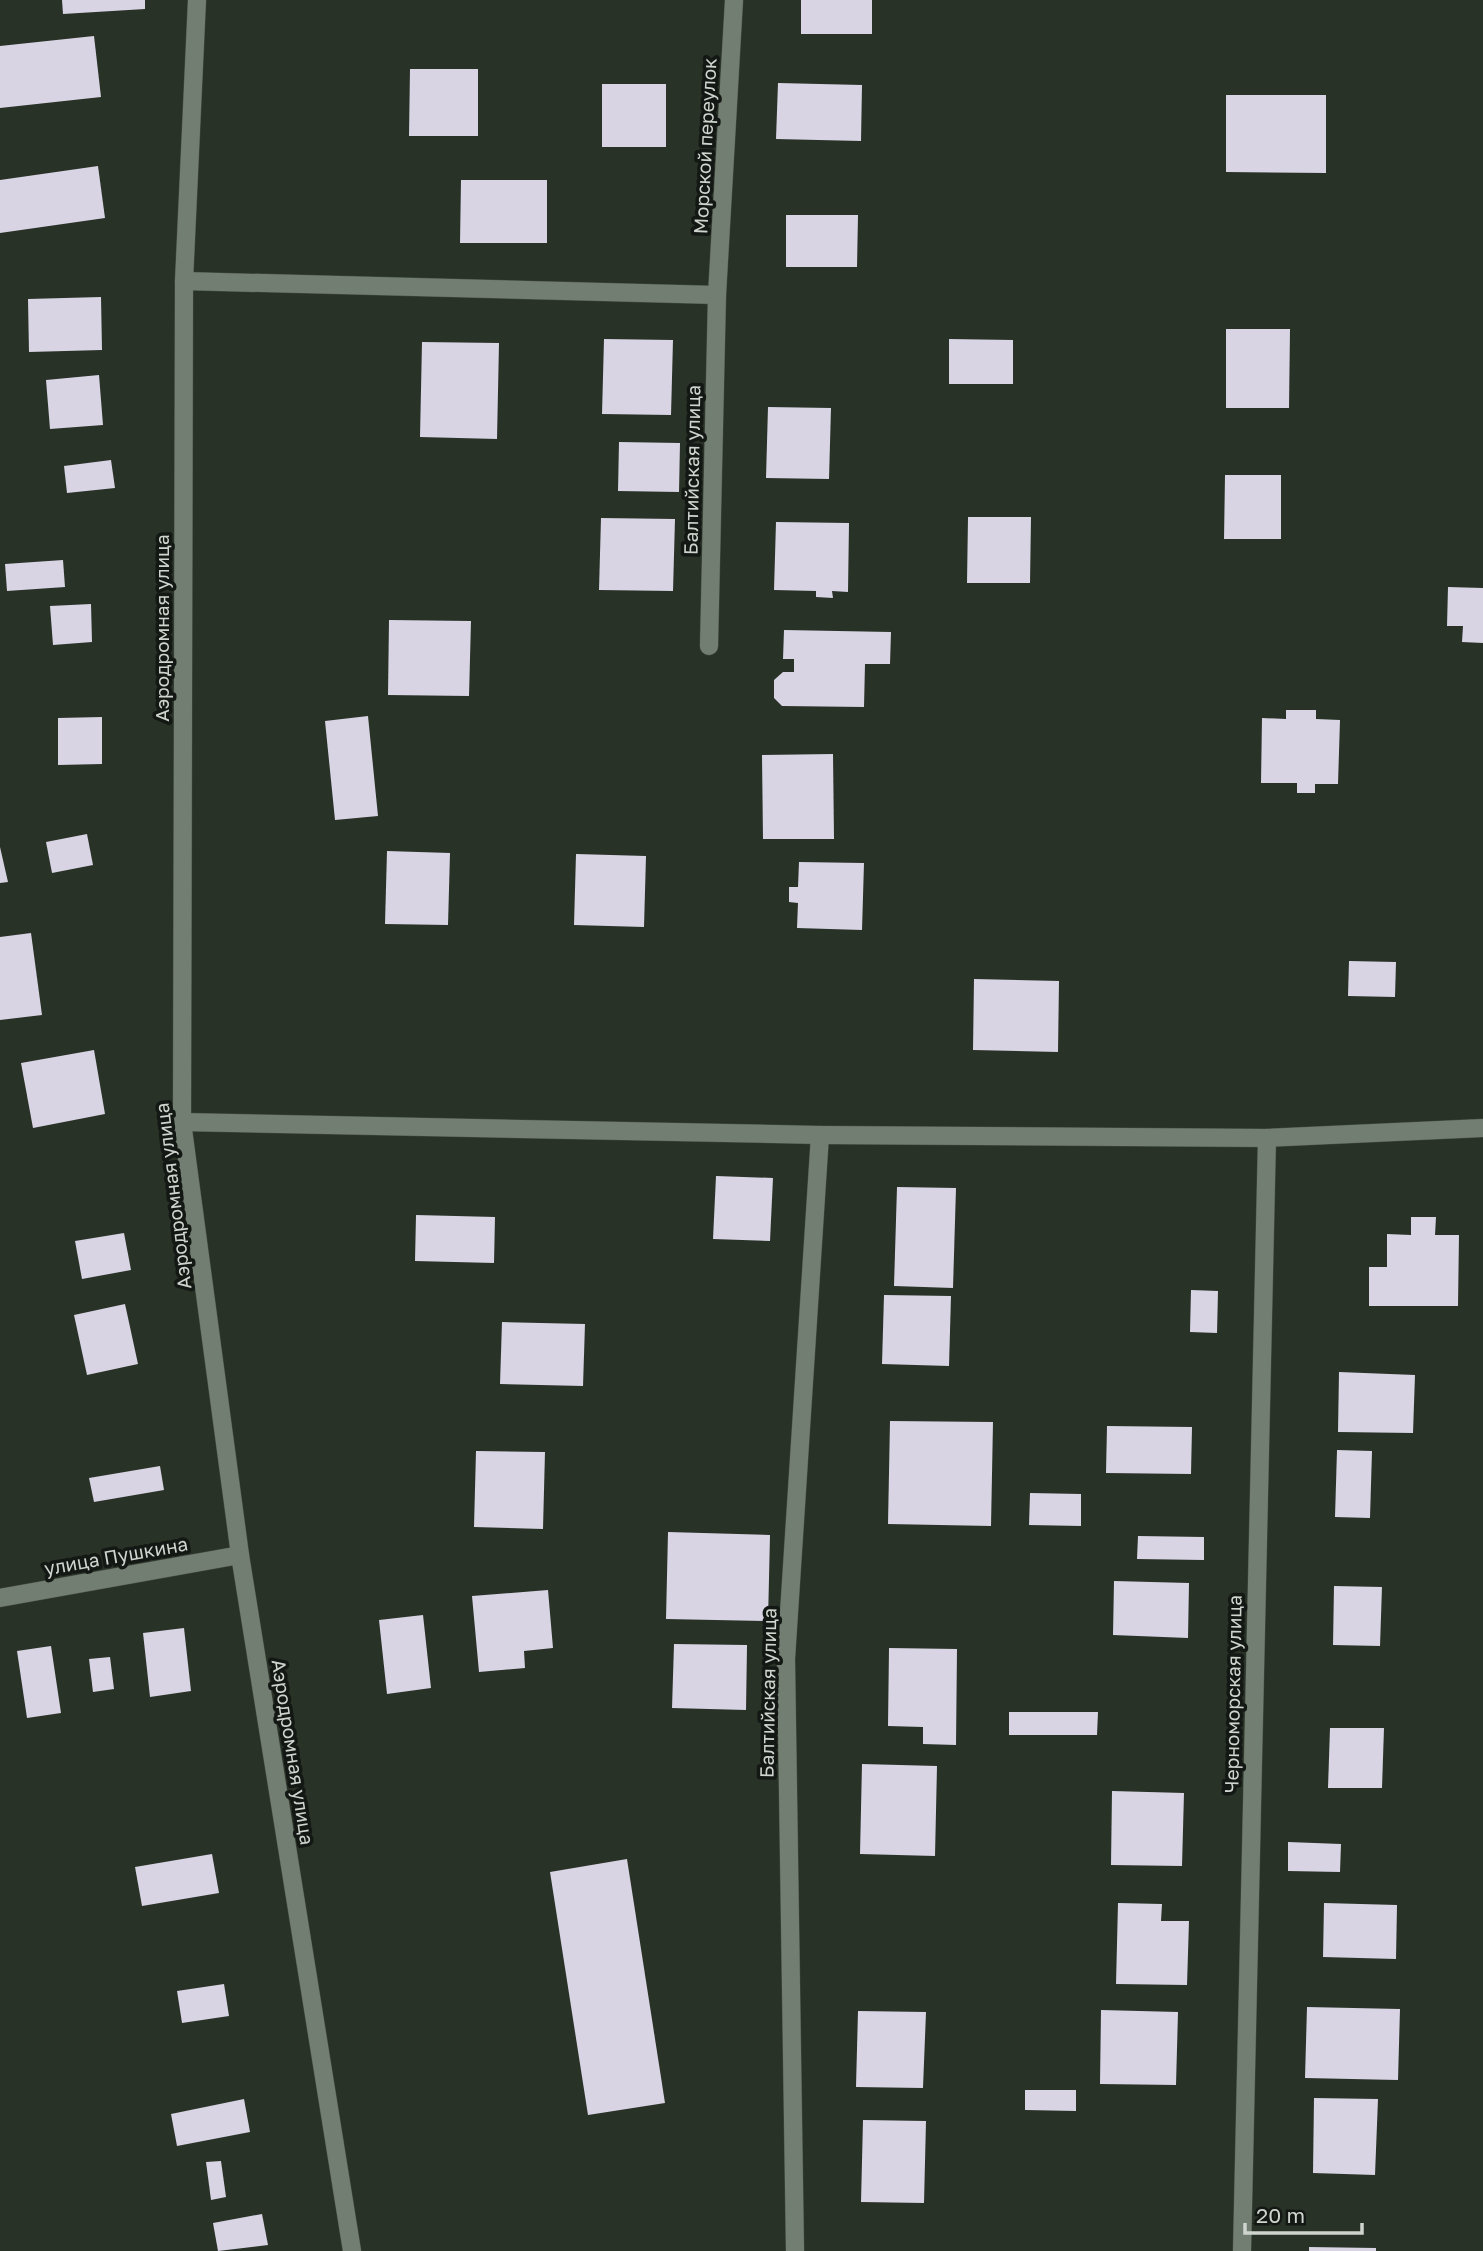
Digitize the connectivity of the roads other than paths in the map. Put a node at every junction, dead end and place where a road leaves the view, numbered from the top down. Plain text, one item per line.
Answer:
1 (197, 0) edge
2 (734, 0) edge
3 (184, 281) junction
4 (718, 295) junction
5 (709, 646) dead end
6 (181, 1122) junction
7 (1483, 1128) edge
8 (820, 1135) junction
9 (1267, 1138) junction
10 (240, 1555) junction
11 (0, 1598) edge
12 (352, 2251) edge
13 (795, 2251) edge
14 (1242, 2251) edge

1 - 3 street, Аэродромная улица
2 - 4 street, Морской переулок
3 - 4 street
3 - 6 street, Аэродромная улица
4 - 5 street, Балтийская улица
6 - 8 street
6 - 10 street, Аэродромная улица
7 - 9 street
8 - 9 street
8 - 13 street, Балтийская улица
9 - 14 street, Черноморская улица
10 - 11 street, улица Пушкина
10 - 12 street, Аэродромная улица

